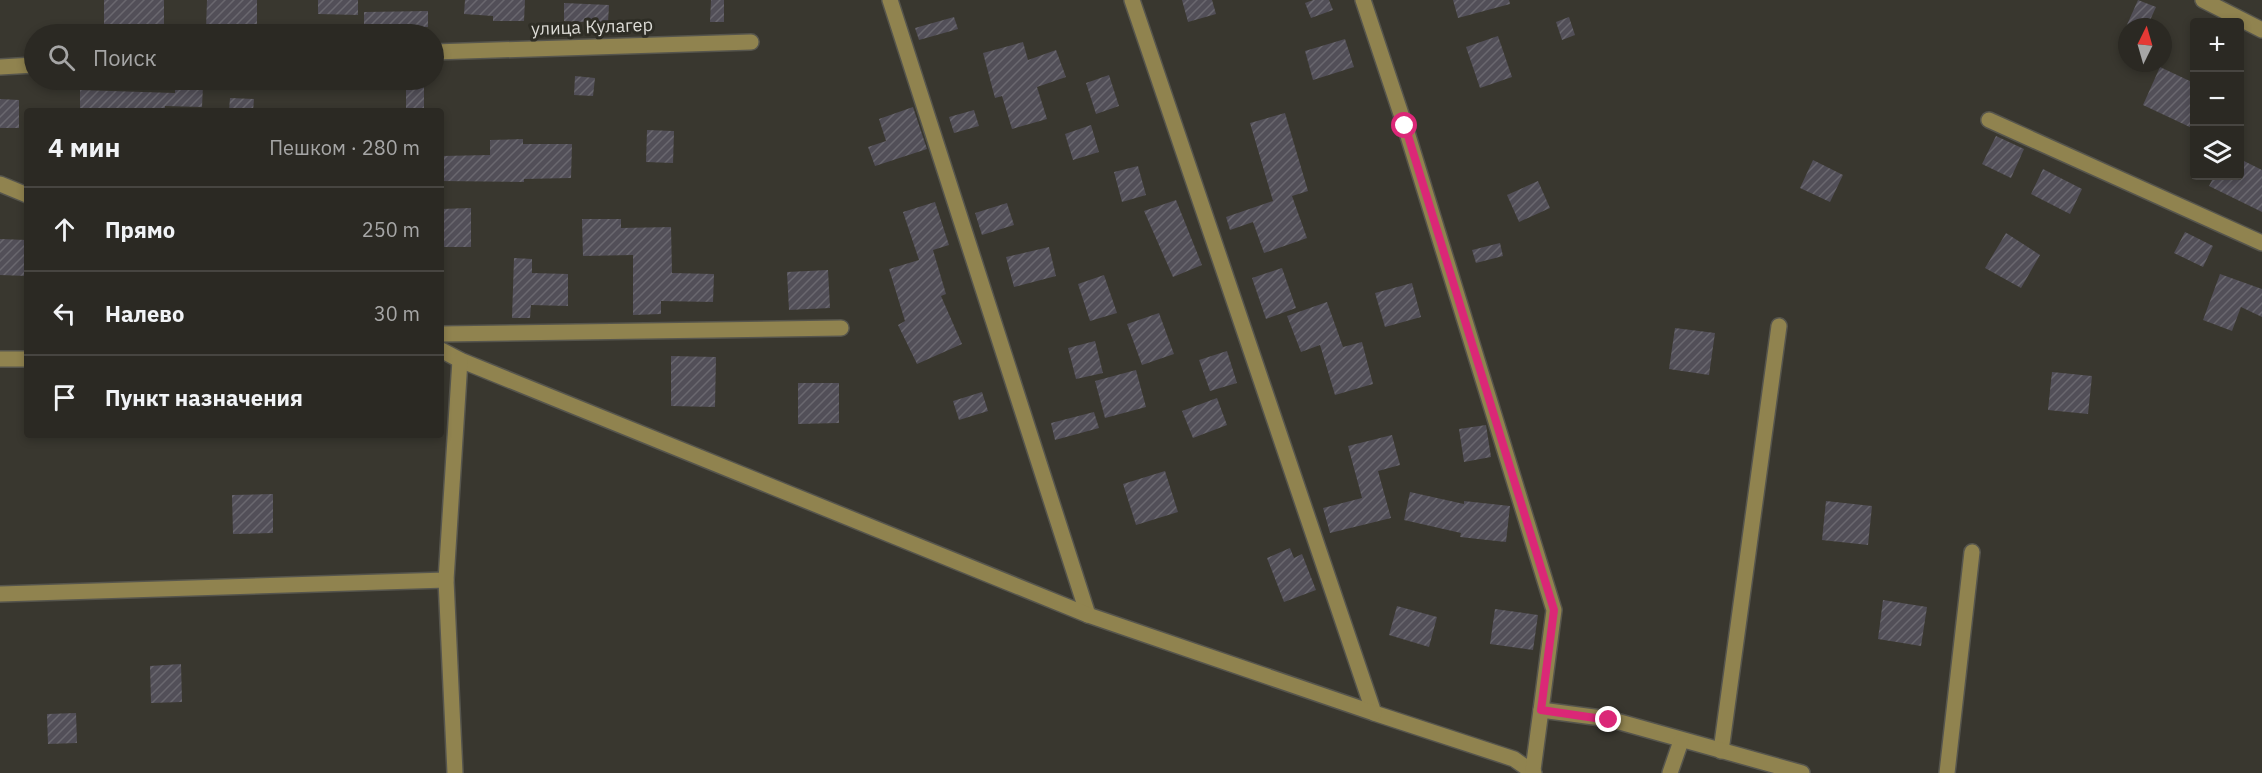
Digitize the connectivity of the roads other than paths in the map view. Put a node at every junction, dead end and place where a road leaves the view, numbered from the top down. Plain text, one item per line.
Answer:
1 (890, 0) edge
2 (1132, 0) edge
3 (1363, 0) edge
4 (2203, 0) edge
5 (2262, 30) edge
6 (751, 42) dead end
7 (444, 52) edge
8 (24, 65) edge
9 (0, 66) edge
10 (1989, 120) dead end
11 (0, 184) edge
12 (24, 194) edge
13 (2262, 243) edge
14 (1779, 326) dead end
15 (842, 327) dead end
16 (444, 334) edge
17 (444, 352) edge
18 (0, 359) edge
19 (24, 359) edge
20 (460, 360) junction
21 (1972, 552) dead end
22 (446, 580) junction
23 (0, 594) edge
24 (1088, 615) junction
25 (1541, 710) junction
26 (1374, 713) junction
27 (1681, 741) junction
28 (1721, 751) junction
29 (1534, 771) edge
30 (455, 773) edge
31 (1670, 773) edge
32 (1802, 773) edge
33 (1947, 773) edge

1 - 24 street
2 - 26 street
3 - 25 street
4 - 5 street
6 - 7 street, улица Кулагер
8 - 9 street
10 - 13 street
11 - 12 street
14 - 28 street
15 - 16 street
17 - 20 street
18 - 19 street
20 - 22 street
20 - 24 street
21 - 33 street
22 - 23 street
22 - 30 street
24 - 26 street
25 - 27 street
25 - 29 street
26 - 29 street
27 - 28 street
27 - 31 street
28 - 32 street

